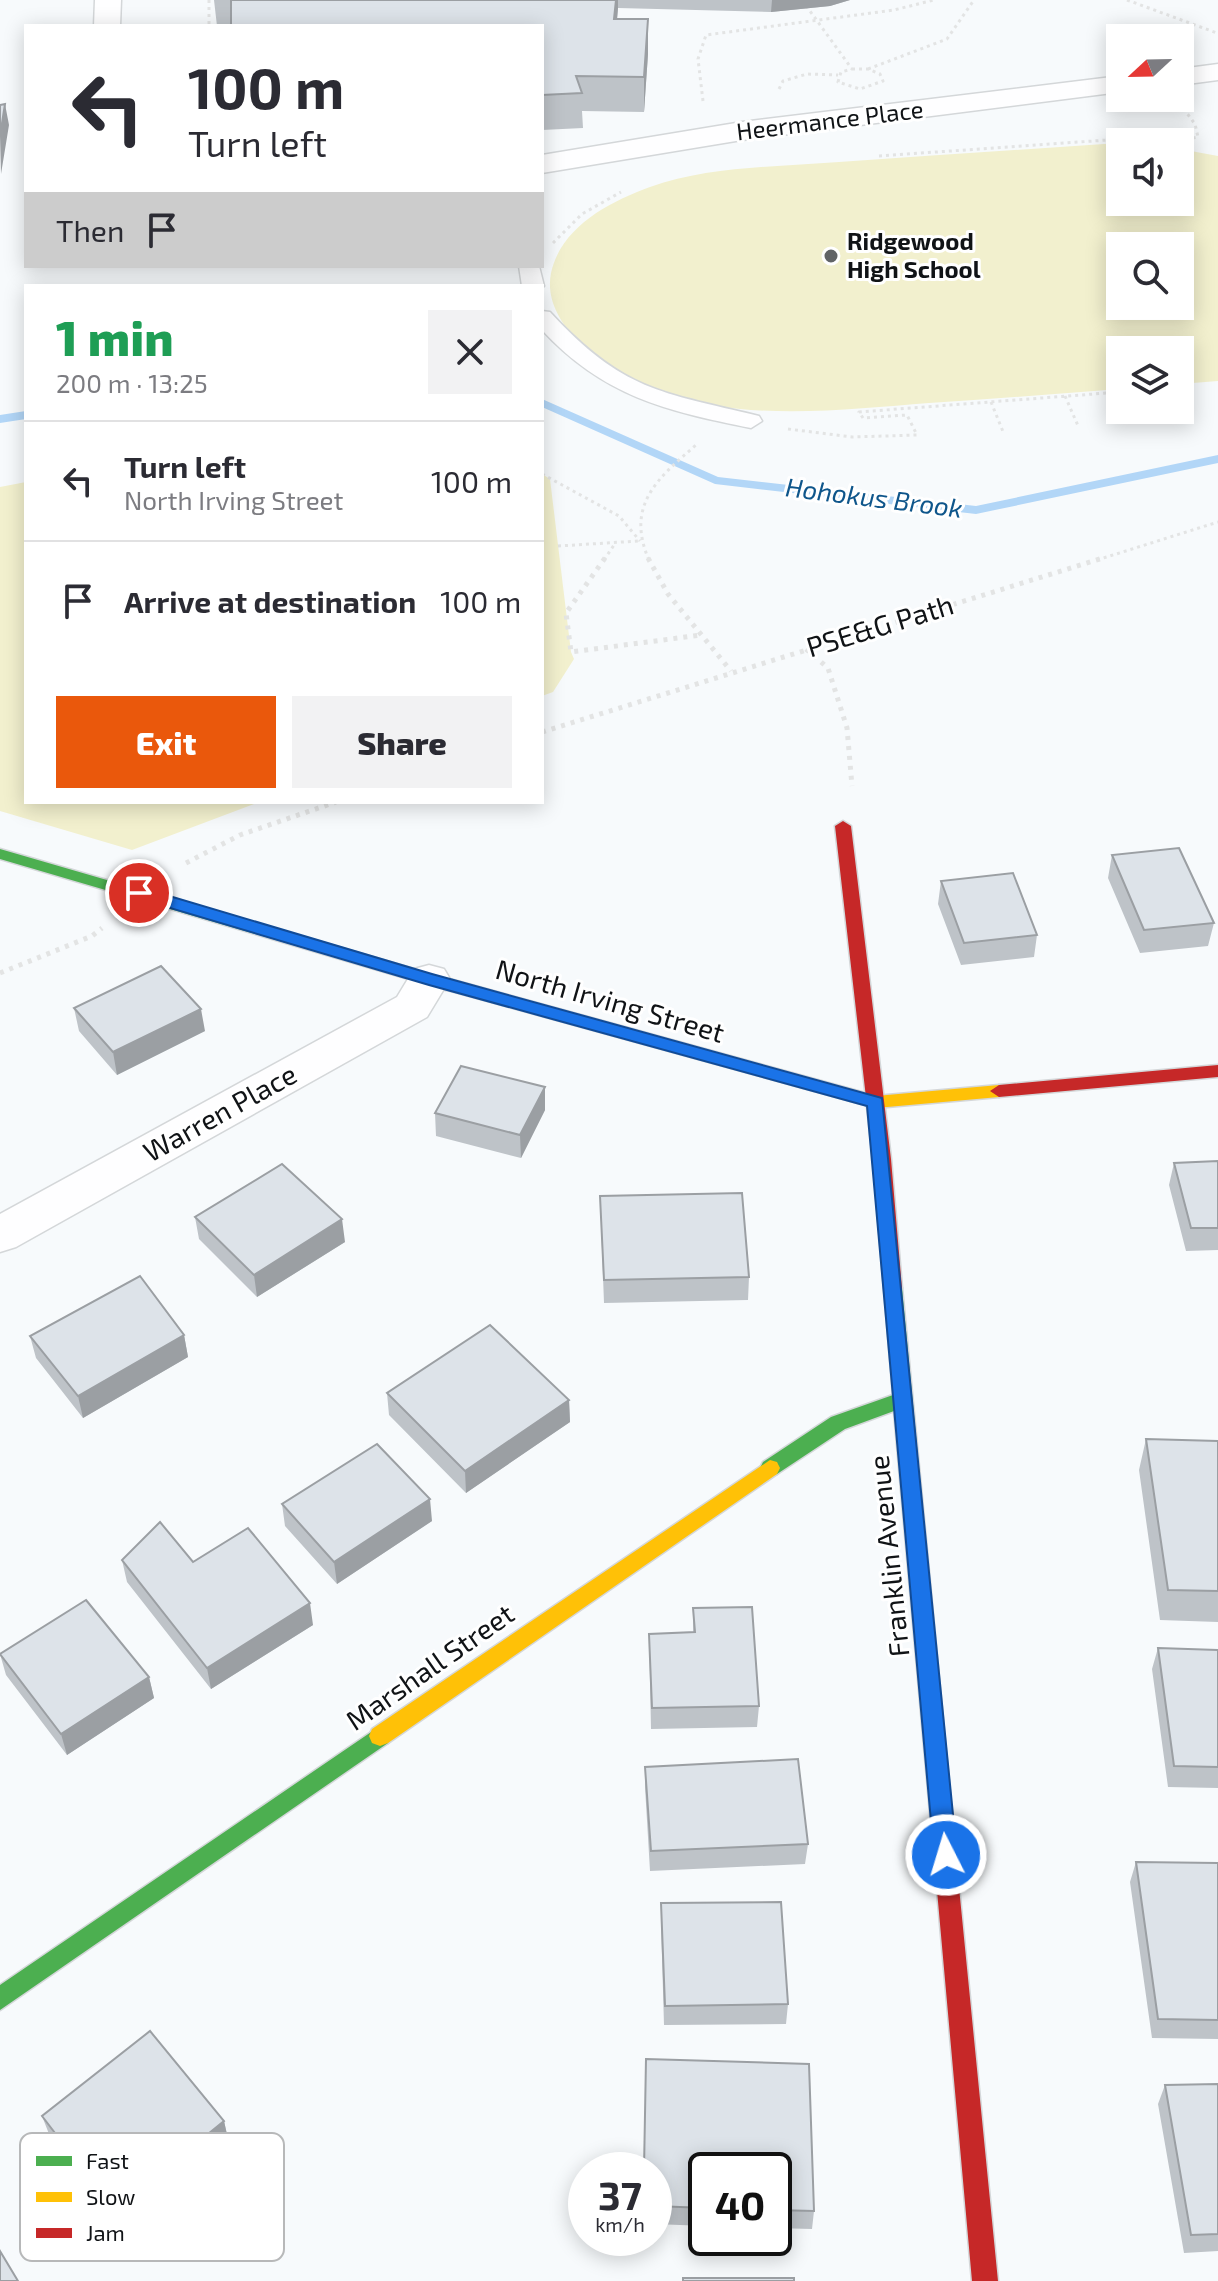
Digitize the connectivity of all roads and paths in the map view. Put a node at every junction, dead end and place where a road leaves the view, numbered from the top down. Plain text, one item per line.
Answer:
1 (108, 0) edge
2 (209, 0) edge
3 (802, 0) edge
4 (934, 0) edge
5 (974, 0) edge
6 (1127, 0) edge
7 (818, 20) junction
8 (107, 24) edge
9 (209, 24) edge
10 (1218, 33) edge
11 (852, 69) dead end
12 (868, 69) dead end
13 (1218, 72) edge
14 (1194, 75) edge
15 (1106, 86) edge
16 (702, 92) dead end
17 (1185, 112) edge
18 (1194, 138) edge
19 (1106, 140) edge
20 (865, 157) dead end
21 (544, 164) edge
22 (624, 191) dead end
23 (549, 251) dead end
24 (544, 319) edge
25 (1106, 393) edge
26 (1065, 396) junction
27 (991, 402) junction
28 (751, 421) joint
29 (1079, 428) dead end
30 (1004, 434) dead end
31 (693, 447) dead end
32 (544, 475) edge
33 (1218, 522) edge
34 (640, 541) junction
35 (614, 545) junction
36 (558, 546) dead end
37 (701, 635) junction
38 (805, 648) junction
39 (731, 671) junction
40 (544, 731) edge
41 (330, 804) edge
42 (843, 826) joint
43 (0, 854) edge
44 (182, 866) dead end
45 (113, 920) dead end
46 (0, 973) edge
47 (429, 979) junction
48 (1218, 1071) edge
49 (876, 1102) junction
50 (0, 1235) edge
51 (902, 1400) junction
52 (0, 1999) edge
53 (985, 2281) edge

1 - 8 street
2 - 9 path
3 - 7 path
4 - 7 path
5 - 12 path
6 - 10 path
7 - 11 path
7 - 16 path
13 - 14 street
15 - 21 street, Heermance Place
17 - 18 path
19 - 20 path
22 - 23 path
24 - 28 lane
25 - 26 path
26 - 27 path
26 - 29 path
27 - 28 path
27 - 30 path
31 - 34 path
32 - 34 path
33 - 38 path, PSE&G Path
34 - 35 path
34 - 37 path
35 - 36 path
35 - 37 path
37 - 39 path
38 - 39 path, PSE&G Path
38 - 42 path
39 - 40 path, PSE&G Path
41 - 44 path
42 - 49 street, Franklin Avenue
43 - 47 street, North Irving Street
45 - 46 path
47 - 49 street, North Irving Street
47 - 50 street, Warren Place
48 - 49 street, North Irving Street
49 - 51 street, Franklin Avenue
51 - 52 street, Marshall Street
51 - 53 street, Franklin Avenue

